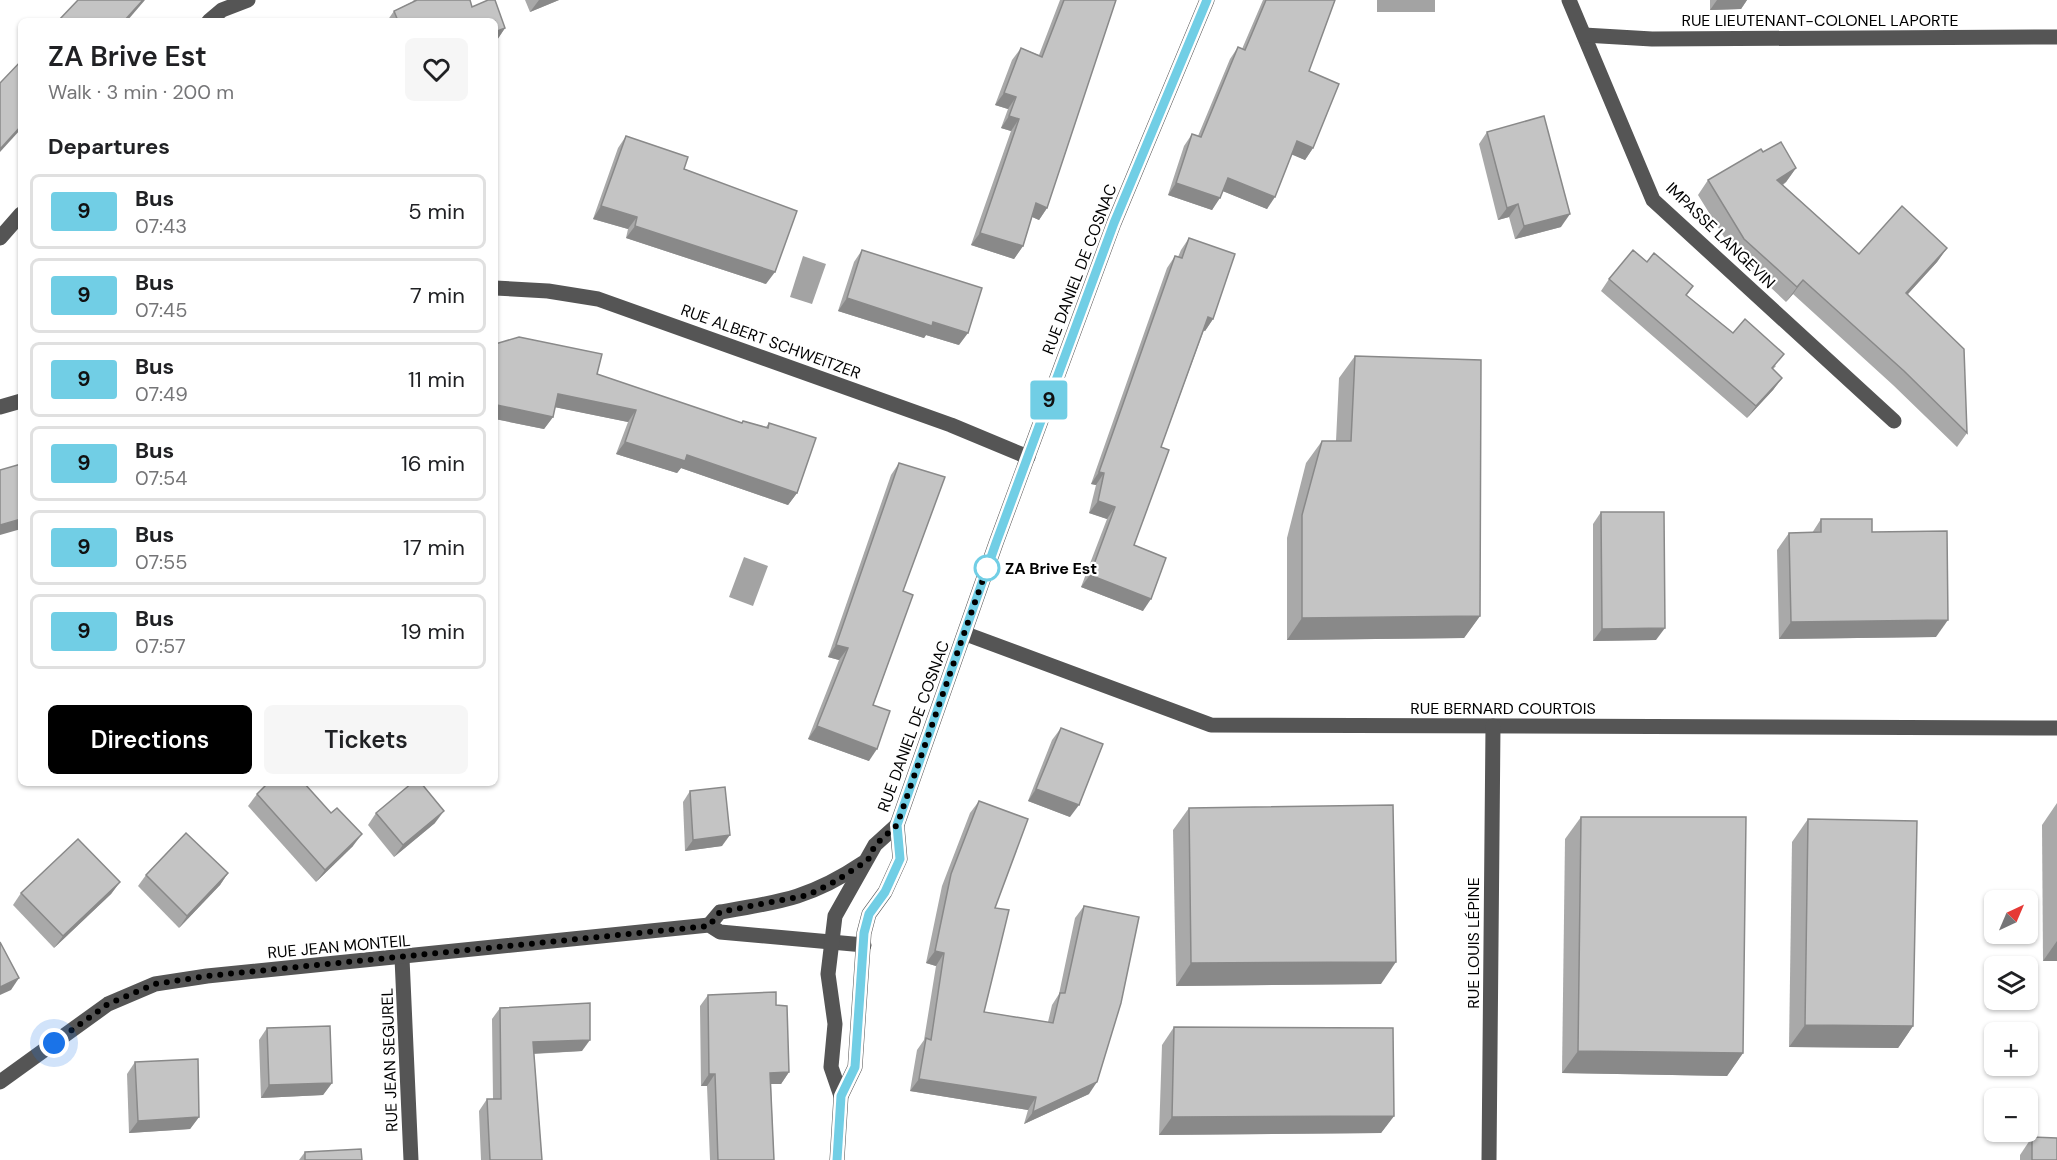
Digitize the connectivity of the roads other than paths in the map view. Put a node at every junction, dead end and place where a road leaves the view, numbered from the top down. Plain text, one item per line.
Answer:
1 (248, 0) edge
2 (1207, 0) edge
3 (1569, 0) edge
4 (213, 18) edge
5 (1584, 35) junction
6 (2057, 37) edge
7 (18, 217) edge
8 (0, 238) edge
9 (498, 288) edge
10 (18, 402) edge
11 (0, 407) edge
12 (1894, 421) dead end
13 (1028, 456) junction
14 (966, 634) junction
15 (1493, 726) junction
16 (2057, 728) edge
17 (897, 825) junction
18 (868, 860) junction
19 (709, 926) junction
20 (832, 941) junction
21 (864, 945) junction
22 (402, 958) junction
23 (0, 1082) edge
24 (841, 1096) junction
25 (411, 1160) edge
26 (837, 1160) edge
27 (1489, 1160) edge

1 - 4 street
2 - 13 street, RUE DANIEL DE COSNAC
3 - 5 street, IMPASSE LANGEVIN
5 - 6 street, RUE LIEUTENANT-COLONEL LAPORTE
5 - 12 street, IMPASSE LANGEVIN
7 - 8 street
9 - 13 street, RUE ALBERT SCHWEITZER
10 - 11 street
13 - 14 street, RUE DANIEL DE COSNAC
14 - 15 street, RUE BERNARD COURTOIS
14 - 17 street, RUE DANIEL DE COSNAC
15 - 16 street, RUE BERNARD COURTOIS
15 - 27 street, RUE LOUIS LÉPINE
17 - 18 street, RUE DANIEL DE COSNAC
17 - 21 street, RUE DANIEL DE COSNAC
18 - 19 street, RUE JEAN MONTEIL
18 - 20 street, RUE DANIEL DE COSNAC
19 - 20 street, RUE JEAN MONTEIL
19 - 22 street, RUE JEAN MONTEIL
20 - 21 street, RUE JEAN MONTEIL
20 - 24 street, RUE DANIEL DE COSNAC
21 - 24 street, RUE DANIEL DE COSNAC
22 - 23 street, RUE JEAN MONTEIL
22 - 25 street, RUE JEAN SEGUREL
24 - 26 street, RUE DANIEL DE COSNAC

